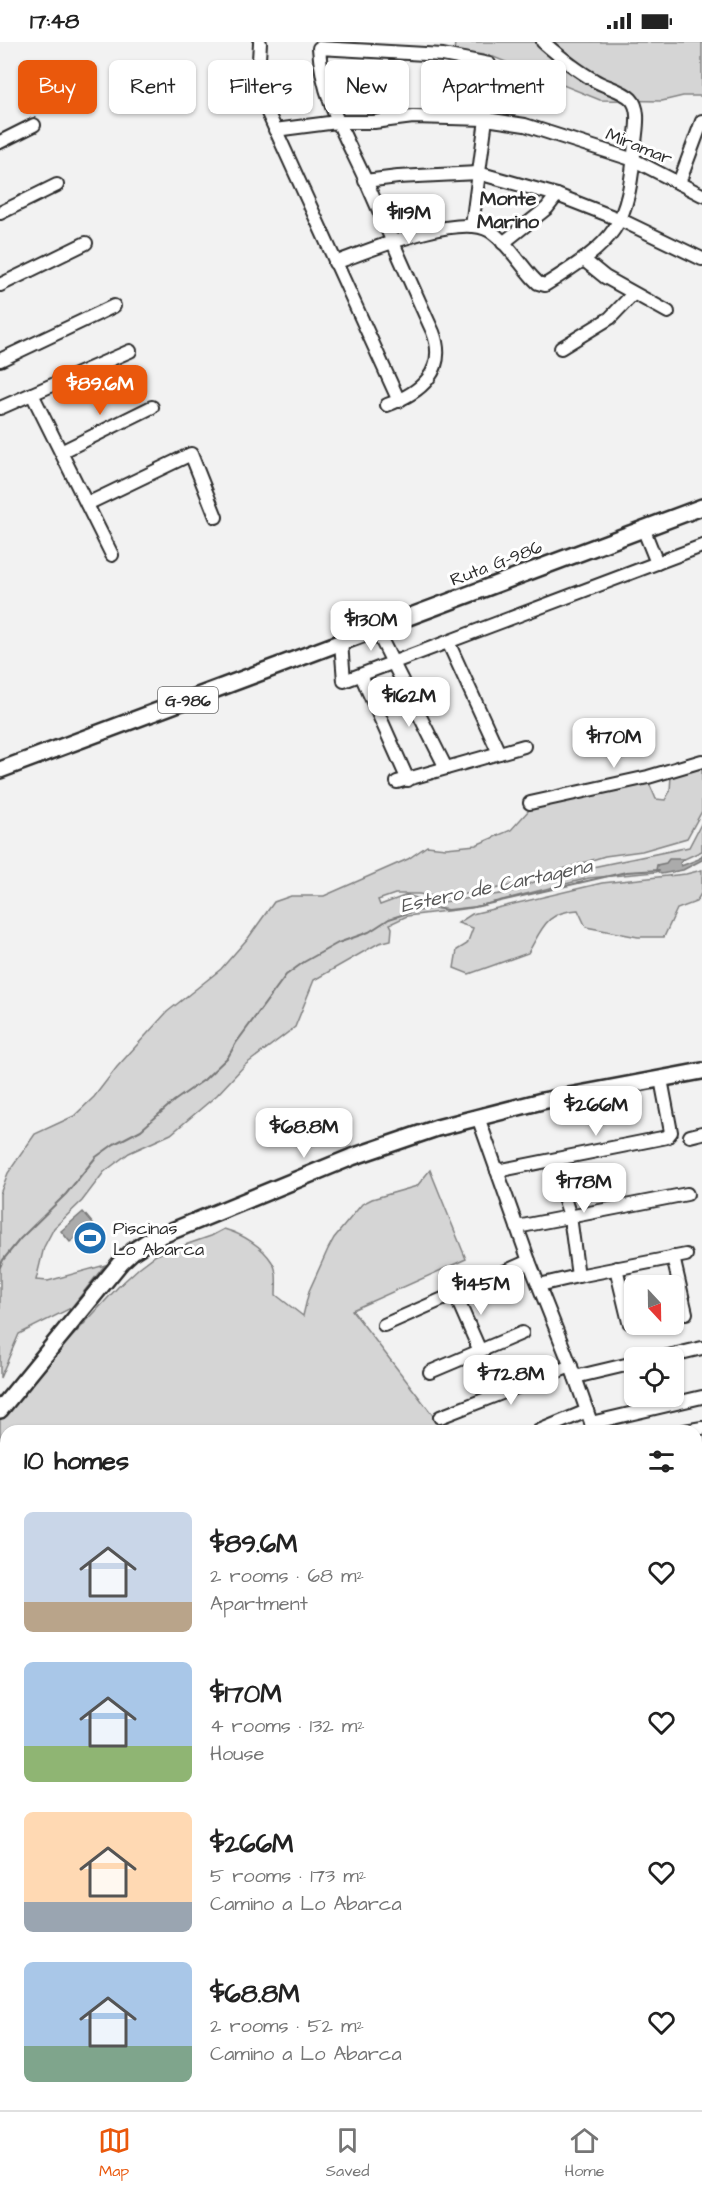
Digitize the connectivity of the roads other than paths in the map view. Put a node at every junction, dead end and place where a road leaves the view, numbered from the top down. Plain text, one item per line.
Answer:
1 (543, 42) edge
2 (260, 43) edge
3 (486, 118) junction
4 (702, 121) edge
5 (337, 122) junction
6 (34, 125) dead end
7 (275, 130) junction
8 (0, 142) edge
9 (634, 160) junction
10 (478, 173) junction
11 (365, 181) junction
12 (679, 183) junction
13 (57, 185) dead end
14 (557, 195) junction
15 (702, 195) edge
16 (0, 213) edge
17 (621, 220) junction
18 (472, 226) junction
19 (392, 242) junction
20 (86, 243) dead end
21 (503, 243) junction
22 (702, 259) edge
23 (584, 260) junction
24 (335, 263) junction
25 (0, 285) edge
26 (633, 294) junction
27 (114, 306) dead end
28 (668, 312) dead end
29 (561, 348) dead end
30 (130, 351) dead end
31 (0, 360) edge
32 (32, 394) junction
33 (152, 407) dead end
34 (0, 408) edge
35 (61, 452) junction
36 (87, 504) junction
37 (702, 507) edge
38 (216, 517) dead end
39 (643, 528) junction
40 (702, 546) edge
41 (112, 555) dead end
42 (657, 563) junction
43 (376, 629) junction
44 (341, 642) junction
45 (448, 642) junction
46 (393, 662) junction
47 (361, 675) junction
48 (524, 746) dead end
49 (499, 753) junction
50 (702, 761) edge
51 (446, 768) junction
52 (0, 770) edge
53 (530, 803) dead end
54 (702, 1071) edge
55 (662, 1079) junction
56 (478, 1117) junction
57 (552, 1161) junction
58 (497, 1171) junction
59 (687, 1194) dead end
60 (570, 1216) junction
61 (517, 1227) junction
62 (529, 1261) junction
63 (616, 1268) junction
64 (578, 1276) junction
65 (539, 1285) junction
66 (455, 1294) junction
67 (624, 1301) edge
68 (686, 1313) dead end
69 (384, 1325) dead end
70 (522, 1333) dead end
71 (702, 1348) edge
72 (480, 1351) junction
73 (684, 1352) edge
74 (624, 1365) edge
75 (429, 1372) dead end
76 (573, 1372) junction
77 (702, 1397) edge
78 (0, 1410) edge
79 (440, 1417) dead end
80 (591, 1422) edge
81 (573, 1425) edge

1 - 9 street
2 - 7 street
3 - 5 street, Miramar
3 - 5 street
3 - 9 street, Miramar
3 - 10 street
4 - 12 street
5 - 7 street, Miramar
5 - 11 street
6 - 8 street
7 - 24 street
9 - 12 street, Miramar
9 - 17 street
10 - 11 street
10 - 14 street
10 - 18 street
11 - 19 street
12 - 15 street, Miramar
13 - 16 street
14 - 17 street
14 - 21 street
17 - 22 street
17 - 23 street
18 - 19 street
18 - 21 street
19 - 24 street
19 - 24 street
20 - 25 street
21 - 23 street
23 - 26 street
26 - 28 street
26 - 29 street
27 - 31 street
30 - 32 street
32 - 34 street
32 - 35 street
33 - 35 street
35 - 36 street
36 - 38 street
36 - 41 street
37 - 39 main road, Ruta G-986 / G-986
39 - 42 street
39 - 43 main road, Ruta G-986 / G-986
40 - 42 street
42 - 45 street
43 - 44 main road, Ruta G-986 / G-986
43 - 46 street
44 - 47 street
44 - 52 main road, Ruta G-986 / G-986
45 - 46 street
45 - 49 street
46 - 47 street
46 - 51 street
47 - 51 street
48 - 49 street
49 - 51 street
50 - 53 street
54 - 55 main road
55 - 56 main road
55 - 57 street
56 - 58 street
56 - 78 main road
57 - 58 street
57 - 60 street
58 - 61 street
59 - 60 street
60 - 61 street
60 - 64 street
61 - 62 street
62 - 65 street
62 - 66 street
63 - 64 street
63 - 67 street
63 - 68 street
64 - 65 street
65 - 76 street
66 - 69 street
66 - 72 street
70 - 72 street
71 - 73 street
72 - 75 street
74 - 76 street
76 - 79 street
76 - 80 street
77 - 80 street
80 - 81 street

